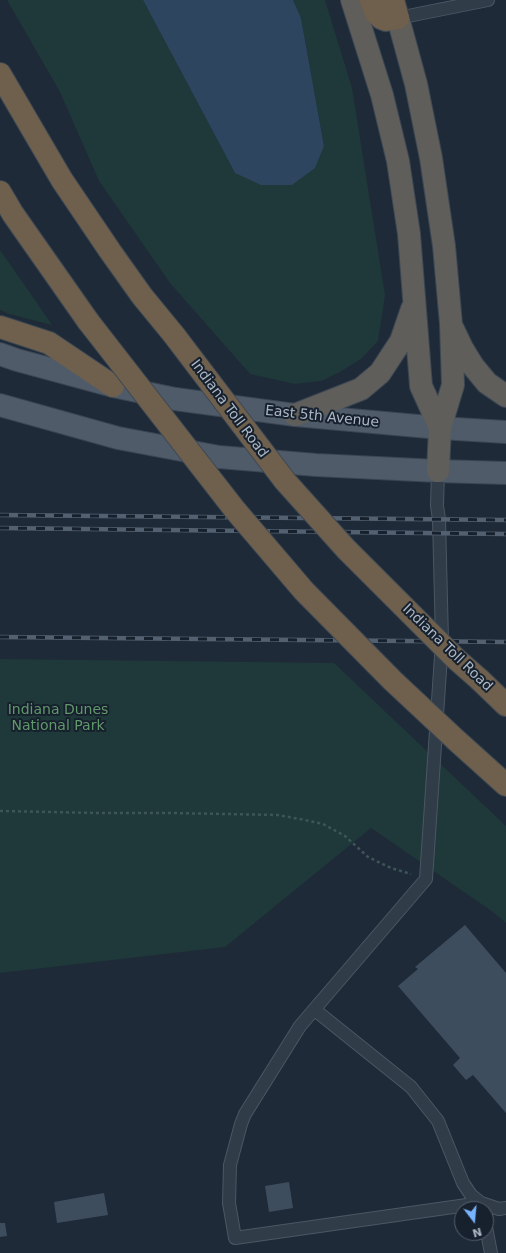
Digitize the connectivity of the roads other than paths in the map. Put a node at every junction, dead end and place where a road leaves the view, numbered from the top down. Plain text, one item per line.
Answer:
1 (352, 0) edge
2 (371, 0) edge
3 (488, 0) edge
4 (396, 9) edge
5 (0, 74) edge
6 (0, 192) edge
7 (415, 300) junction
8 (451, 324) junction
9 (0, 327) edge
10 (0, 354) edge
11 (113, 386) junction
12 (506, 396) edge
13 (0, 405) edge
14 (295, 415) junction
15 (440, 428) junction
16 (506, 432) edge
17 (438, 471) junction
18 (506, 473) edge
19 (506, 705) edge
20 (506, 785) edge
21 (315, 1010) junction
22 (477, 1201) edge
23 (454, 1208) edge
24 (494, 1208) edge
25 (506, 1208) edge
26 (489, 1241) edge
27 (491, 1253) edge

1 - 7 highway
2 - 4 highway
3 - 4 lane
4 - 8 highway
5 - 19 highway, Indiana Toll Road, bridge
6 - 20 highway, bridge
7 - 14 highway
7 - 15 highway
8 - 12 highway
8 - 15 highway
9 - 11 highway
10 - 11 main road, East 5th Avenue
11 - 14 main road, East 5th Avenue
13 - 17 main road
14 - 15 main road, East 5th Avenue
15 - 16 main road, East 5th Avenue
15 - 17 highway
17 - 18 main road
17 - 21 lane
21 - 22 lane
21 - 23 lane
24 - 25 lane
26 - 27 lane

